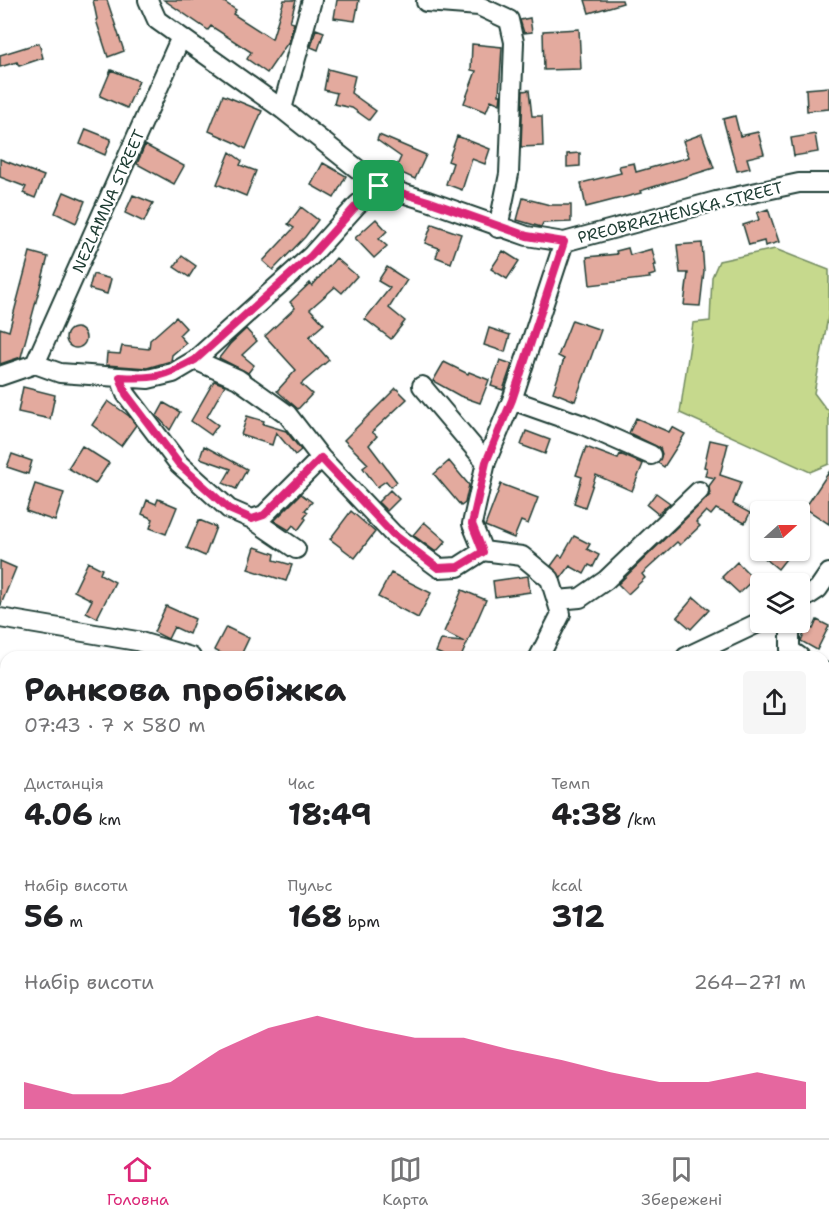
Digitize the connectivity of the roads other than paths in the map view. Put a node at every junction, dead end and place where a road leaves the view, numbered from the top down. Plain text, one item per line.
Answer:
1 (148, 0) edge
2 (312, 0) edge
3 (426, 2) dead end
4 (479, 3) edge
5 (181, 37) junction
6 (282, 109) junction
7 (829, 183) edge
8 (379, 186) junction
9 (498, 228) junction
10 (564, 242) junction
11 (195, 360) junction
12 (35, 364) junction
13 (0, 376) edge
14 (120, 377) junction
15 (422, 386) dead end
16 (512, 400) junction
17 (651, 455) dead end
18 (321, 458) junction
19 (486, 462) junction
20 (699, 491) dead end
21 (252, 519) junction
22 (296, 549) dead end
23 (483, 552) junction
24 (829, 573) edge
25 (818, 590) junction
26 (810, 595) edge
27 (557, 600) junction
28 (810, 602) edge
29 (0, 618) edge
30 (750, 627) edge
31 (789, 633) edge
32 (551, 634) junction
33 (171, 651) edge
34 (542, 651) edge
35 (547, 651) edge
36 (699, 651) edge
37 (791, 651) edge

1 - 5 street
2 - 6 street
3 - 4 street
4 - 9 street
5 - 6 street
5 - 12 street, NEZLAMNA STREET
6 - 8 street
7 - 10 street, PREOBRAZHENSKA STREET
8 - 9 street, PREOBRAZHENSKA STREET
8 - 11 street
9 - 10 street, PREOBRAZHENSKA STREET
10 - 16 street
11 - 14 street
11 - 18 street
12 - 13 street
12 - 14 street
14 - 21 street
15 - 19 street
16 - 17 street
16 - 19 street
18 - 21 street
18 - 23 street
19 - 23 street
20 - 27 street
21 - 22 street
23 - 27 street
24 - 25 street
25 - 26 street
25 - 28 street
27 - 32 street
29 - 33 street
30 - 36 street
31 - 37 street
32 - 34 street
32 - 35 street

